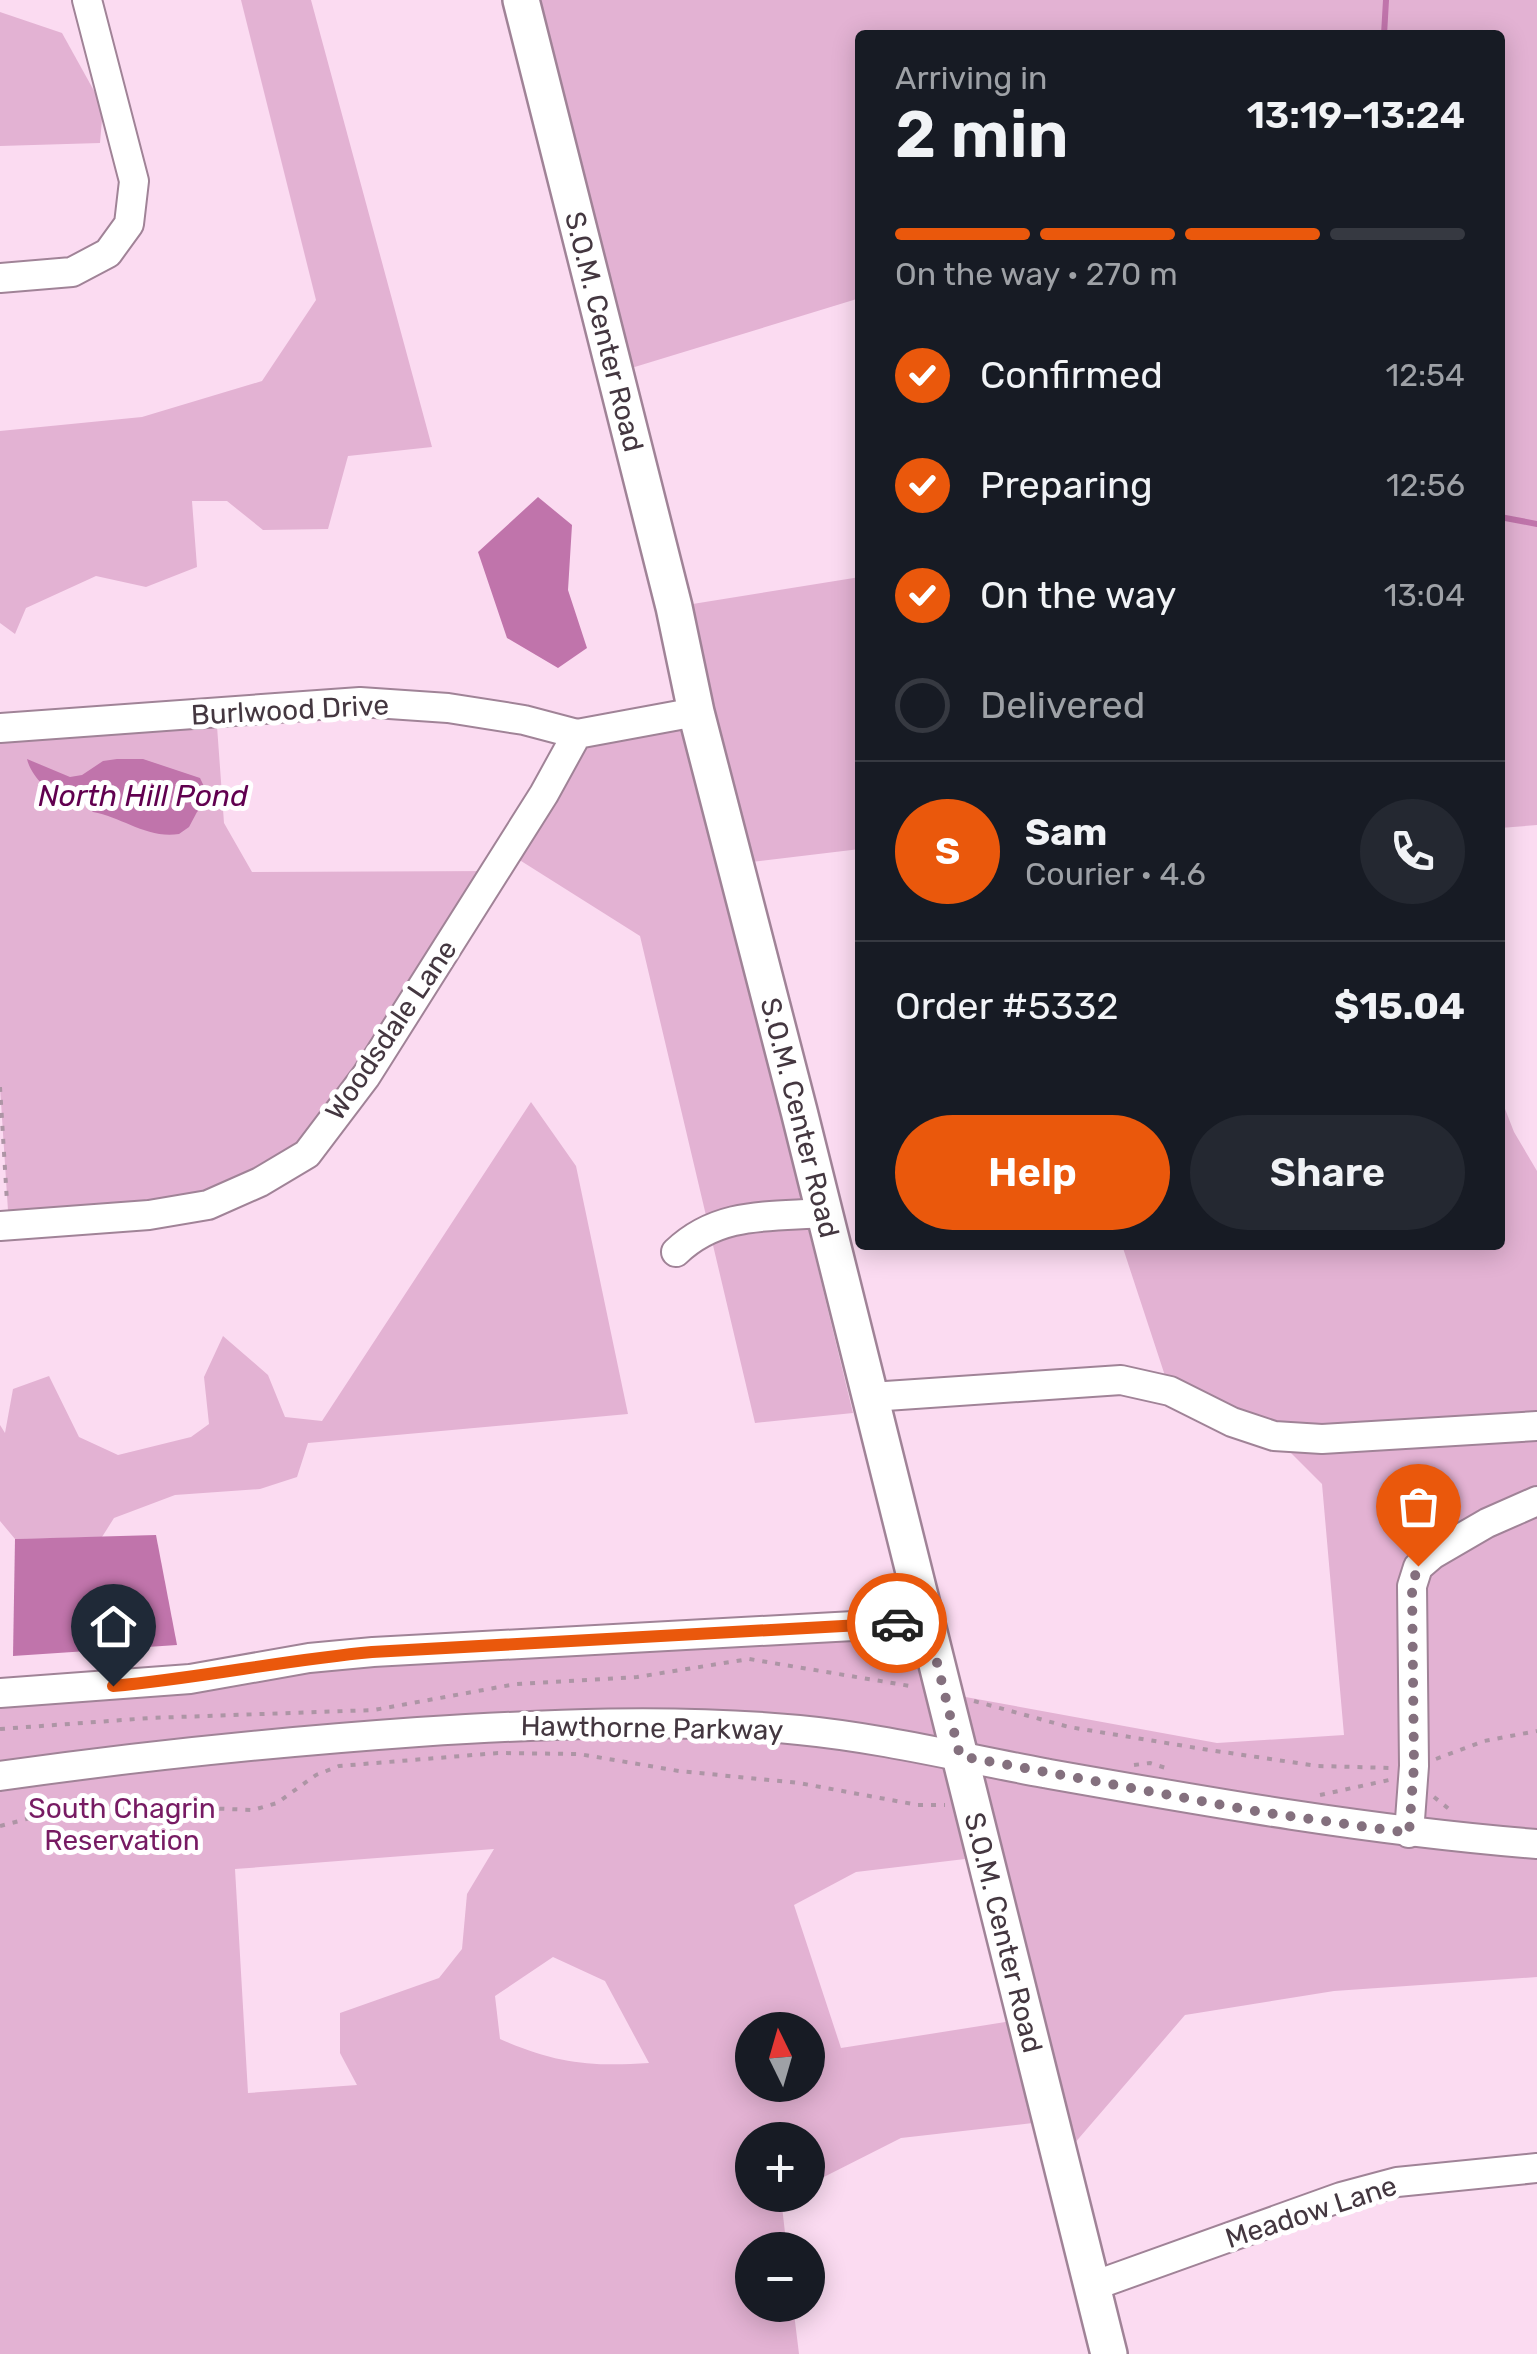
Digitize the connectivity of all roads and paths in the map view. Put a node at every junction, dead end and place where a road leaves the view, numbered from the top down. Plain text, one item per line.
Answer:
1 (87, 0) edge
2 (521, 0) edge
3 (0, 278) edge
4 (696, 712) junction
5 (0, 728) edge
6 (577, 734) junction
7 (0, 1088) edge
8 (825, 1213) junction
9 (4, 1226) edge
10 (676, 1252) dead end
11 (871, 1397) junction
12 (1537, 1426) edge
13 (1537, 1501) edge
14 (927, 1622) junction
15 (0, 1693) edge
16 (960, 1756) junction
17 (1122, 1767) dead end
18 (1173, 1771) dead end
19 (0, 1776) edge
20 (1414, 1784) junction
21 (1318, 1795) dead end
22 (960, 1802) dead end
23 (1465, 1818) dead end
24 (0, 1826) edge
25 (1409, 1833) junction
26 (1537, 1844) edge
27 (1537, 2168) edge
28 (1093, 2286) junction
29 (1109, 2354) edge

1 - 3 street
2 - 4 main road, S.O.M. Center Road
4 - 6 street
4 - 8 main road, S.O.M. Center Road
5 - 6 street, Burlwood Drive
6 - 9 street, Woodsdale Lane
7 - 9 path
8 - 10 street
8 - 11 main road, S.O.M. Center Road
11 - 12 street
11 - 14 main road, S.O.M. Center Road
13 - 20 street
14 - 15 street
14 - 16 main road, S.O.M. Center Road
16 - 19 street, Hawthorne Parkway
16 - 25 street, Hawthorne Parkway
16 - 28 main road, S.O.M. Center Road
17 - 18 path
20 - 21 path
20 - 23 path
20 - 25 street
22 - 24 path
25 - 26 street, Hawthorne Parkway
27 - 28 street, Meadow Lane
28 - 29 main road, S.O.M. Center Road

